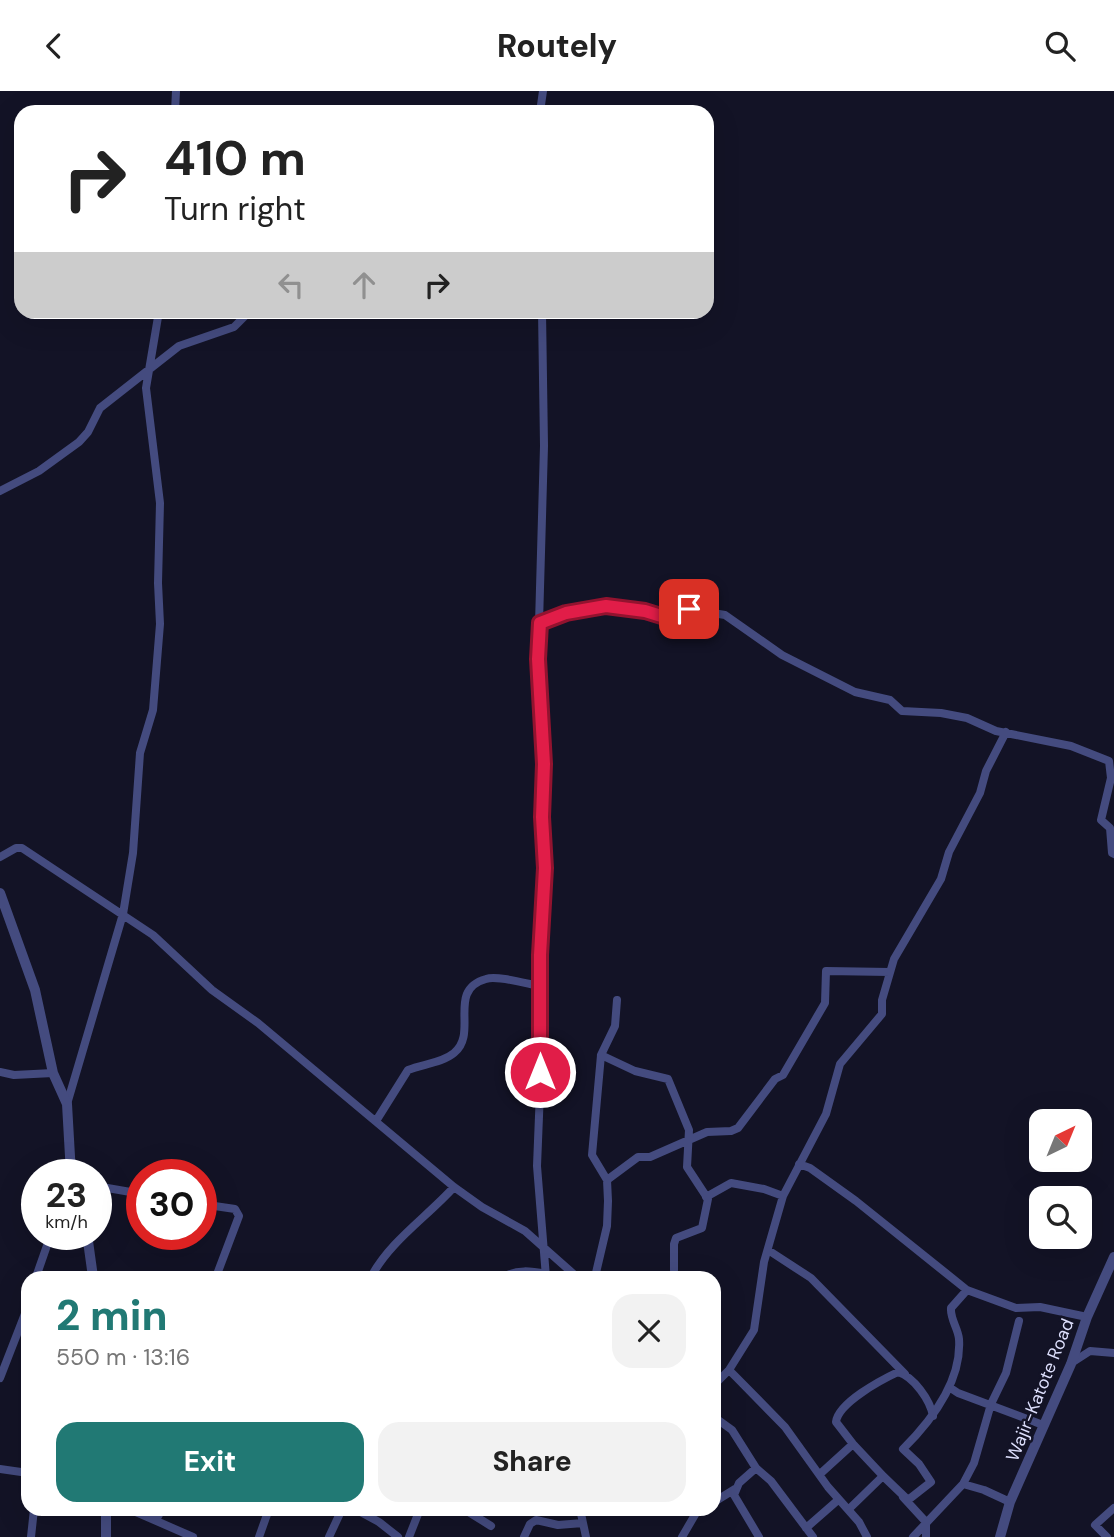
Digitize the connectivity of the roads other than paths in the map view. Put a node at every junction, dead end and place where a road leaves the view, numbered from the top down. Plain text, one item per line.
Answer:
1 (158, 319) edge
2 (242, 319) edge
3 (542, 319) edge
4 (149, 368) junction
5 (0, 491) edge
6 (540, 623) junction
7 (1006, 732) junction
8 (1114, 854) edge
9 (0, 857) edge
10 (0, 893) edge
11 (123, 914) junction
12 (890, 972) junction
13 (540, 986) junction
14 (617, 1000) dead end
15 (601, 1055) junction
16 (0, 1072) edge
17 (53, 1073) junction
18 (67, 1104) junction
19 (376, 1121) junction
20 (690, 1137) junction
21 (70, 1159) edge
22 (799, 1164) junction
23 (607, 1180) junction
24 (454, 1187) junction
25 (783, 1196) junction
26 (706, 1197) junction
27 (217, 1206) edge
28 (543, 1246) junction
29 (45, 1250) edge
30 (89, 1250) edge
31 (768, 1250) junction
32 (1114, 1257) edge
33 (674, 1270) dead end
34 (38, 1271) edge
35 (92, 1271) edge
36 (218, 1271) edge
37 (375, 1271) edge
38 (546, 1271) edge
39 (570, 1271) edge
40 (596, 1271) edge
41 (967, 1290) junction
42 (1087, 1317) junction
43 (1019, 1321) dead end
44 (21, 1324) edge
45 (1114, 1353) edge
46 (1071, 1364) junction
47 (729, 1370) junction
48 (905, 1375) junction
49 (0, 1378) edge
50 (721, 1378) edge
51 (949, 1388) junction
52 (991, 1404) junction
53 (933, 1416) junction
54 (721, 1422) edge
55 (1043, 1425) junction
56 (853, 1444) junction
57 (756, 1468) junction
58 (0, 1469) edge
59 (21, 1472) edge
60 (820, 1474) junction
61 (883, 1476) junction
62 (963, 1484) junction
63 (735, 1489) junction
64 (721, 1498) edge
65 (838, 1500) junction
66 (1010, 1502) junction
67 (1114, 1508) edge
68 (849, 1509) junction
69 (33, 1516) edge
70 (106, 1516) edge
71 (146, 1516) edge
72 (158, 1516) edge
73 (266, 1516) edge
74 (339, 1516) edge
75 (368, 1516) edge
76 (418, 1516) edge
77 (475, 1516) edge
78 (582, 1516) edge
79 (694, 1516) edge
80 (156, 1520) junction
81 (926, 1522) junction
82 (583, 1523) junction
83 (491, 1526) dead end
84 (806, 1528) junction
85 (866, 1534) edge
86 (1104, 1536) edge
87 (31, 1537) edge
88 (106, 1537) edge
89 (193, 1537) edge
90 (259, 1537) edge
91 (329, 1537) edge
92 (398, 1537) edge
93 (410, 1537) edge
94 (524, 1537) edge
95 (586, 1537) edge
96 (682, 1537) edge
97 (759, 1537) edge
98 (813, 1537) edge
99 (857, 1537) edge
100 (914, 1537) edge
101 (926, 1537) edge
102 (1000, 1537) edge

1 - 4 street
2 - 4 street
3 - 6 street
4 - 5 street
4 - 11 street
6 - 7 street
6 - 13 street
7 - 8 street
7 - 12 street
9 - 11 street
10 - 17 street
11 - 18 street
11 - 19 street
12 - 20 street
12 - 22 street
13 - 19 street
13 - 28 street
14 - 15 street
15 - 20 street
15 - 23 street
16 - 17 street
17 - 18 street
18 - 21 street
19 - 24 street
20 - 23 street
20 - 26 street
22 - 25 street
22 - 41 street
23 - 40 street
24 - 28 street
24 - 37 street
25 - 26 street
25 - 31 street
26 - 33 street
27 - 36 street
28 - 38 street
28 - 39 street
29 - 34 street
30 - 35 street
31 - 47 street
31 - 48 street
32 - 42 street, Wajir-Katote Road
41 - 42 street
41 - 51 street
42 - 46 street, Wajir-Katote Road
43 - 52 street
44 - 49 street
45 - 46 street
46 - 55 street, Wajir-Katote Road
47 - 50 street
47 - 60 street
48 - 53 street
48 - 56 street
51 - 52 street
51 - 53 street
52 - 55 street
52 - 62 street
53 - 61 street
54 - 57 street
55 - 66 street, Wajir-Katote Road
56 - 60 street
56 - 61 street
57 - 63 street
57 - 84 street
58 - 59 street
60 - 65 street
61 - 68 street
61 - 81 street
62 - 66 street
62 - 81 street
63 - 64 street
63 - 97 street
65 - 68 street
65 - 84 street
66 - 102 street, Wajir-Katote Road
67 - 86 street
68 - 85 street
69 - 87 street
70 - 88 street
71 - 80 street
72 - 80 street
73 - 90 street
74 - 91 street
75 - 92 street
76 - 93 street
77 - 83 street
78 - 82 street
79 - 96 street
80 - 89 street
81 - 100 street
81 - 101 street
82 - 94 street
82 - 95 street
84 - 98 street
85 - 99 street

